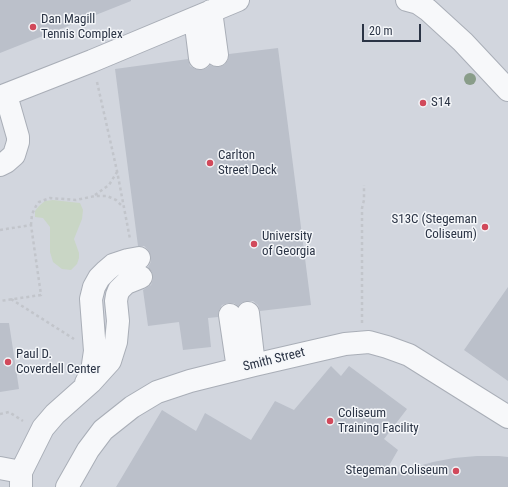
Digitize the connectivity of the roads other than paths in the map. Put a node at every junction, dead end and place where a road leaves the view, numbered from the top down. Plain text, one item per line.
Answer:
1 (238, 0) edge
2 (407, 0) edge
3 (203, 14) junction
4 (208, 57) dead end
5 (508, 90) edge
6 (3, 96) edge
7 (0, 165) edge
8 (133, 261) road end
9 (239, 314) dead end
10 (246, 367) junction
11 (508, 417) edge
12 (14, 476) edge
13 (67, 487) edge

1 - 3 street
2 - 5 street
3 - 4 street
3 - 6 street
6 - 7 street
8 - 12 street
9 - 10 street
10 - 11 street, Smith Street
10 - 13 street, Smith Street

